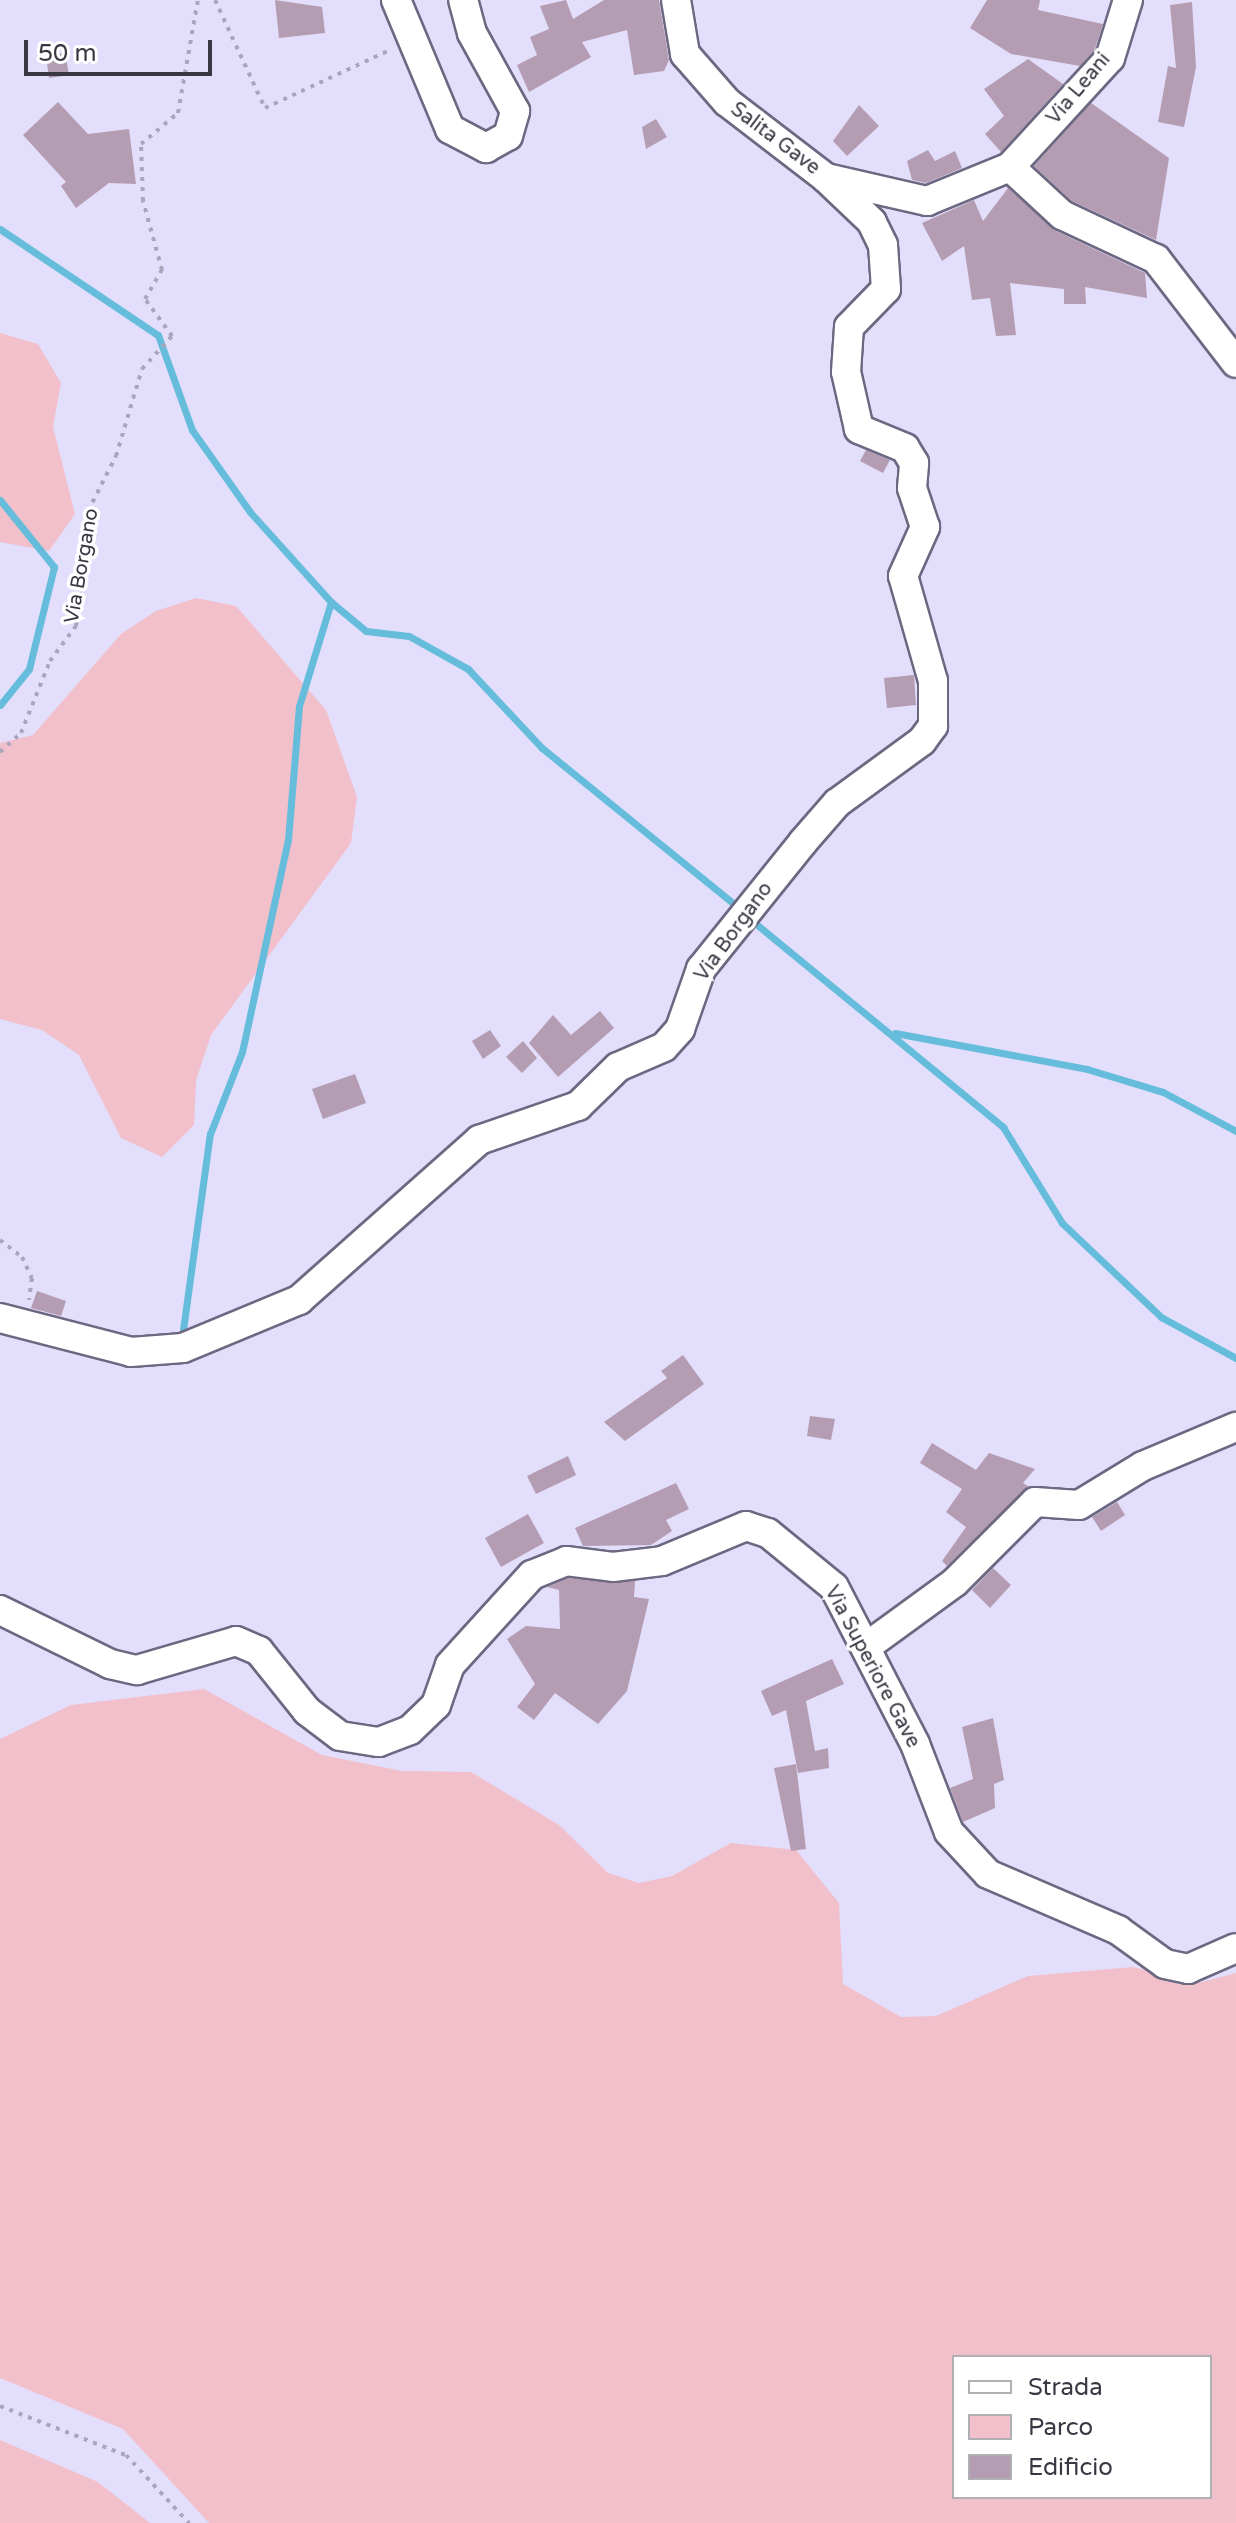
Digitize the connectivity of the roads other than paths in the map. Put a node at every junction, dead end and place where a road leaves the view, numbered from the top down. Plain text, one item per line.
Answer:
1 (396, 0) edge
2 (463, 0) edge
3 (676, 0) edge
4 (1128, 0) edge
5 (1010, 167) junction
6 (826, 178) junction
7 (1236, 363) edge
8 (11, 1320) edge
9 (1236, 1427) edge
10 (0, 1610) edge
11 (866, 1647) junction
12 (1236, 1948) edge

1 - 2 street
3 - 6 street, Salita Gave
4 - 5 street, Via Leani
5 - 6 street, Salita Gave
5 - 7 street
6 - 8 street, Via Borgano
9 - 11 street
10 - 11 street, Via Superiore Gave
11 - 12 street, Via Superiore Gave

